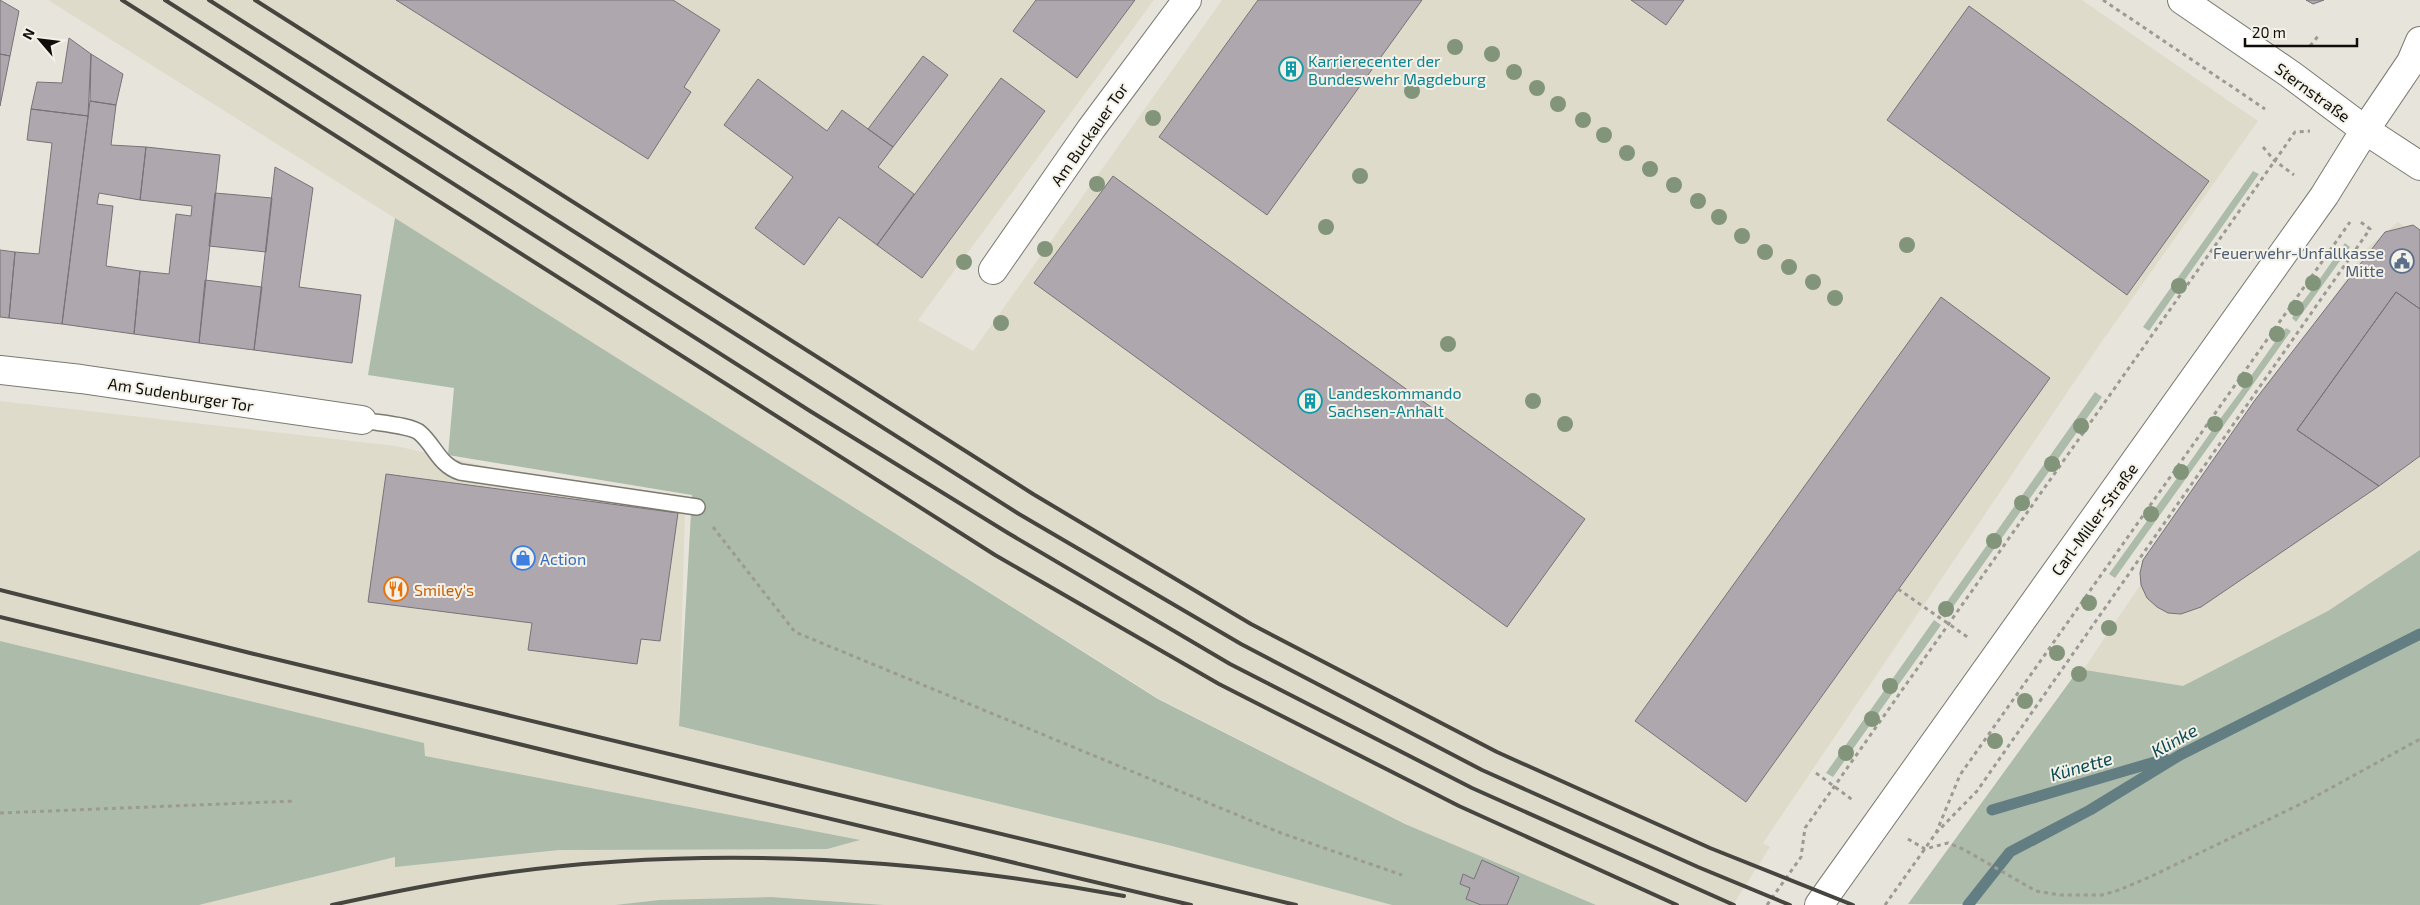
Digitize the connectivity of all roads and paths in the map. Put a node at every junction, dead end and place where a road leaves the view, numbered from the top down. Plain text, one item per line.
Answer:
1 (1187, 0) edge
2 (2103, 0) edge
3 (2182, 0) edge
4 (2319, 35) dead end
5 (2420, 40) edge
6 (2307, 51) dead end
7 (2265, 109) dead end
8 (2365, 130) junction
9 (2295, 132) dead end
10 (2263, 147) dead end
11 (2274, 160) junction
12 (2420, 166) edge
13 (2294, 174) dead end
14 (2358, 220) dead end
15 (2347, 226) dead end
16 (993, 270) dead end
17 (0, 370) edge
18 (362, 420) joint
19 (697, 507) joint
20 (1898, 589) dead end
21 (1948, 624) junction
22 (1996, 657) junction
23 (2420, 739) edge
24 (1816, 772) dead end
25 (1834, 786) junction
26 (295, 801) dead end
27 (1856, 802) dead end
28 (0, 813) edge
29 (1936, 833) junction
30 (1908, 838) dead end
31 (1925, 850) junction
32 (1402, 875) dead end
33 (1767, 905) edge
34 (1819, 905) edge
35 (1885, 905) edge

1 - 16 street, Am Buckauer Tor
2 - 7 path
3 - 8 street, Sternstraße
4 - 6 path
5 - 8 street, Carl-Miller-Straße
8 - 12 street, Sternstraße
8 - 22 street, Carl-Miller-Straße
9 - 11 path
10 - 11 path
11 - 13 path
11 - 21 path
14 - 29 path
15 - 29 path
17 - 18 street, Am Sudenburger Tor
18 - 19 lane
19 - 32 path
20 - 21 path
21 - 22 path
21 - 25 path
22 - 34 street, Carl-Miller-Straße
23 - 31 path
24 - 25 path
25 - 27 path
25 - 33 path
26 - 28 path
29 - 31 path
30 - 31 path
31 - 35 path

